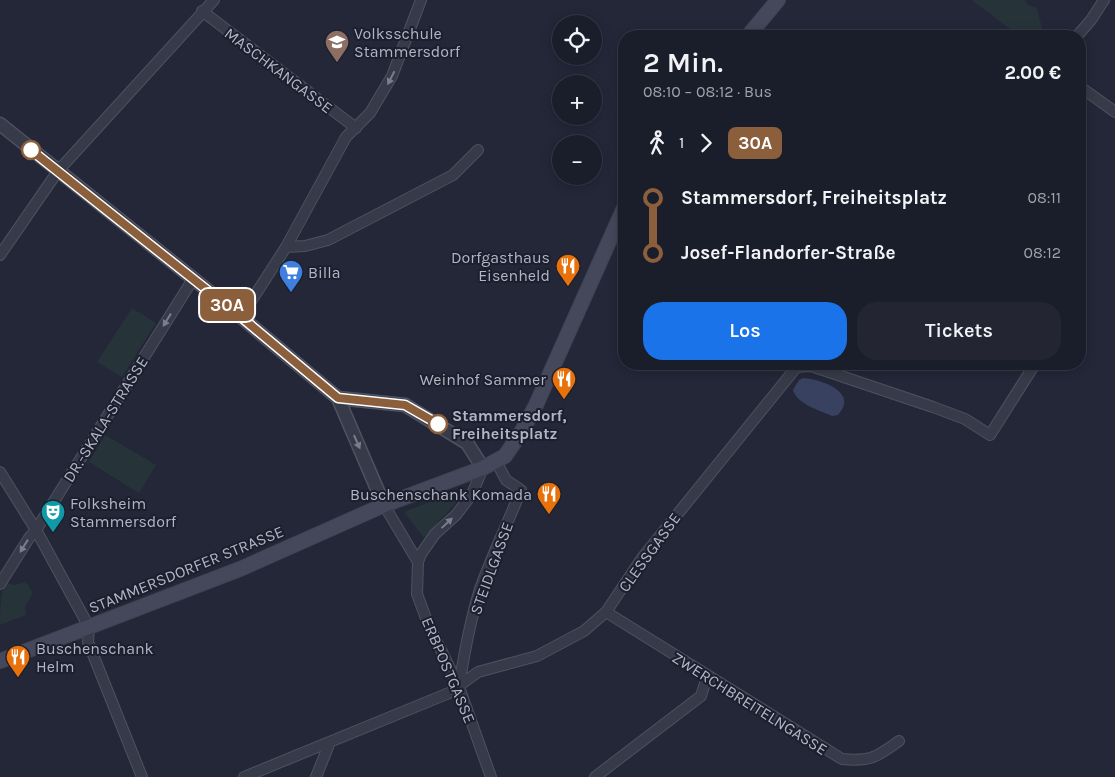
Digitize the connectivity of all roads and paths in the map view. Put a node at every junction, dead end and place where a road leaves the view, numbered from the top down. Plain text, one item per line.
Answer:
1 (214, 0) edge
2 (421, 0) edge
3 (778, 0) edge
4 (1104, 0) edge
5 (202, 11) junction
6 (753, 30) edge
7 (1082, 30) edge
8 (1086, 91) edge
9 (1115, 112) edge
10 (0, 124) edge
11 (356, 128) junction
12 (478, 150) dead end
13 (58, 171) junction
14 (618, 221) edge
15 (286, 247) junction
16 (0, 255) edge
17 (193, 279) junction
18 (241, 317) junction
19 (794, 370) edge
20 (823, 370) edge
21 (1031, 370) edge
22 (338, 398) junction
23 (496, 461) junction
24 (483, 468) junction
25 (0, 472) edge
26 (384, 505) junction
27 (36, 530) junction
28 (418, 562) junction
29 (0, 584) edge
30 (606, 612) junction
31 (89, 627) junction
32 (0, 661) edge
33 (708, 677) junction
34 (459, 687) junction
35 (899, 741) dead end
36 (330, 742) junction
37 (142, 777) edge
38 (244, 777) edge
39 (316, 777) edge
40 (491, 777) edge
41 (595, 777) edge

1 - 5 street
2 -> 11 street
3 - 6 main road
4 - 7 street
5 - 11 street, MASCHKANGASSE
5 - 13 street
8 - 9 street
10 - 13 street
11 - 15 street
12 - 15 street
13 - 16 street
13 - 17 street
14 - 23 main road
15 - 18 street
17 - 18 street
17 -> 27 street, DR.-SKALA-STRASSE
18 - 22 street
19 - 30 street, CLESSGASSE
20 - 21 street
22 - 24 street
22 -> 26 street
23 - 24 main road
23 - 34 street, STEIDLGASSE
24 - 26 main road, STAMMERSDORFER STRASSE
28 -> 24 street
25 - 27 street
26 - 28 street
26 - 31 main road, STAMMERSDORFER STRASSE
27 -> 29 street, DR.-SKALA-STRASSE
27 - 31 street
28 - 34 street, ERBPOSTGASSE
30 - 33 street, ZWERCHBREITELNGASSE
30 - 34 street, CLESSGASSE
31 - 32 main road, STAMMERSDORFER STRASSE
31 - 37 street
33 - 35 street, ZWERCHBREITELNGASSE
33 - 41 street
34 - 36 street, CLESSGASSE
34 - 40 street, ERBPOSTGASSE
36 - 38 street, CLESSGASSE
36 - 39 street

